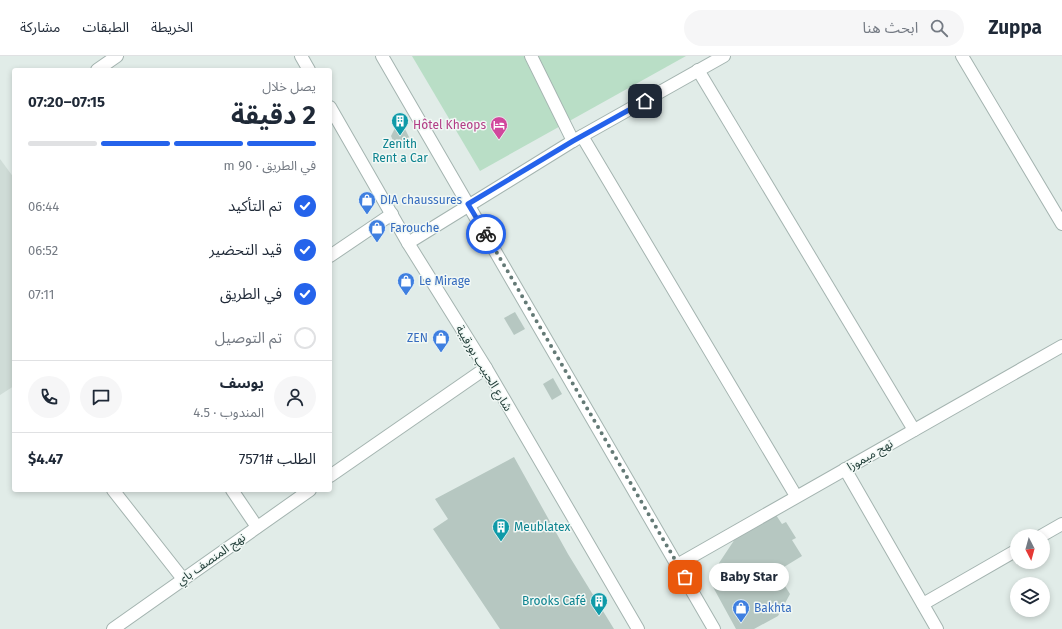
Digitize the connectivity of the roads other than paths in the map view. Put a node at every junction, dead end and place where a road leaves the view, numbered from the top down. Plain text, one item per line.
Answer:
1 (117, 56) edge
2 (301, 56) edge
3 (382, 56) edge
4 (531, 56) edge
5 (724, 56) edge
6 (962, 56) edge
7 (100, 68) edge
8 (308, 68) edge
9 (698, 70) junction
10 (332, 110) edge
11 (577, 138) junction
12 (468, 204) junction
13 (392, 214) junction
14 (1062, 224) edge
15 (408, 243) junction
16 (332, 255) edge
17 (1062, 346) edge
18 (486, 368) junction
19 (914, 430) junction
20 (845, 469) junction
21 (332, 475) edge
22 (114, 492) edge
23 (233, 492) edge
24 (307, 492) edge
25 (796, 496) junction
26 (1062, 524) edge
27 (257, 527) junction
28 (1050, 531) edge
29 (1010, 554) edge
30 (677, 564) junction
31 (183, 579) junction
32 (923, 604) junction
33 (113, 629) edge
34 (638, 629) edge
35 (714, 629) edge
36 (937, 629) edge

1 - 7 street
2 - 8 street
3 - 12 street
4 - 11 street
5 - 9 street
6 - 14 street
9 - 11 street
9 - 19 street
10 - 13 street, شارع الحبيب بورقيبة
11 - 12 street
11 - 25 street
12 - 15 street
12 - 30 street
13 - 15 street, شارع الحبيب بورقيبة
13 - 16 street
15 - 18 street, شارع الحبيب بورقيبة
17 - 19 street, نهج ميموزا
18 - 21 street
18 - 34 street, شارع الحبيب بورقيبة
19 - 20 street, نهج ميموزا
20 - 25 street, نهج ميموزا
20 - 32 street
22 - 31 street
23 - 27 street
24 - 27 street, نهج المنصف باي
25 - 30 street, نهج ميموزا
26 - 28 street
27 - 31 street, نهج المنصف باي
29 - 32 street
30 - 35 street
31 - 33 street, نهج المنصف باي
32 - 36 street

